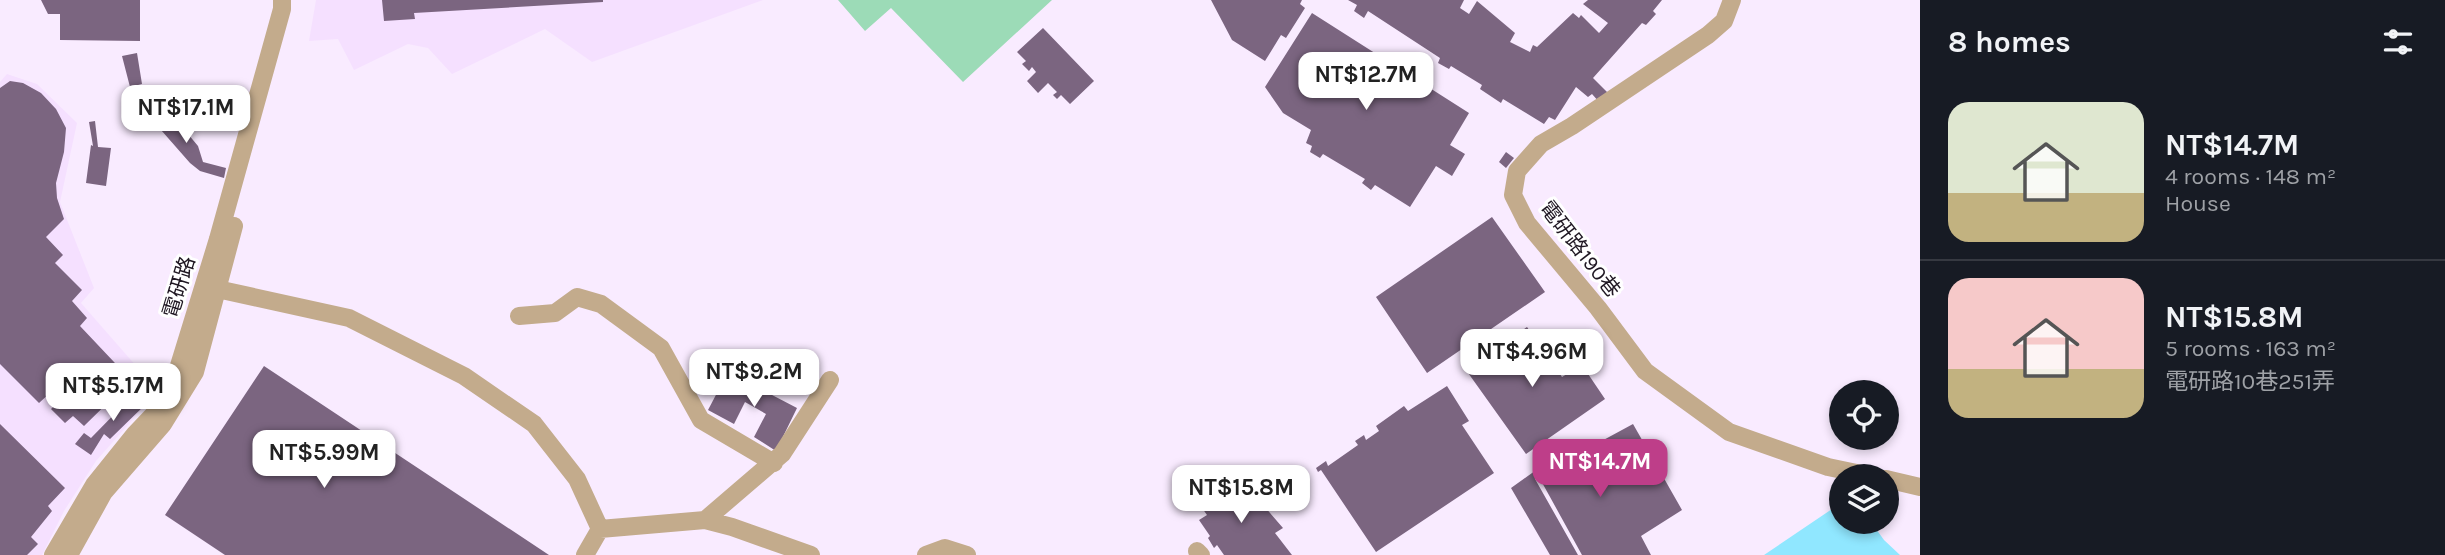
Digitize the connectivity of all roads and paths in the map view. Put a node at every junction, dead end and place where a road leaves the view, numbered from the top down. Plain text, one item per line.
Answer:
1 (282, 0) edge
2 (295, 0) edge
3 (1732, 0) edge
4 (210, 288) junction
5 (519, 316) dead end
6 (830, 380) dead end
7 (774, 463) junction
8 (1829, 467) edge
9 (1899, 482) edge
10 (1920, 487) edge
11 (705, 520) junction
12 (600, 529) junction
13 (53, 555) edge
14 (68, 555) edge
15 (585, 555) edge
16 (811, 555) edge
17 (926, 555) edge
18 (967, 555) edge

1 - 4 street, 電研路
2 - 4 street, 電研路
3 - 8 street, 電研路190巷
4 - 12 street
4 - 13 street, 電研路
4 - 14 street, 電研路
5 - 7 street
6 - 7 street
7 - 11 street
9 - 10 street
11 - 12 street
11 - 16 street
12 - 15 street
17 - 18 street

